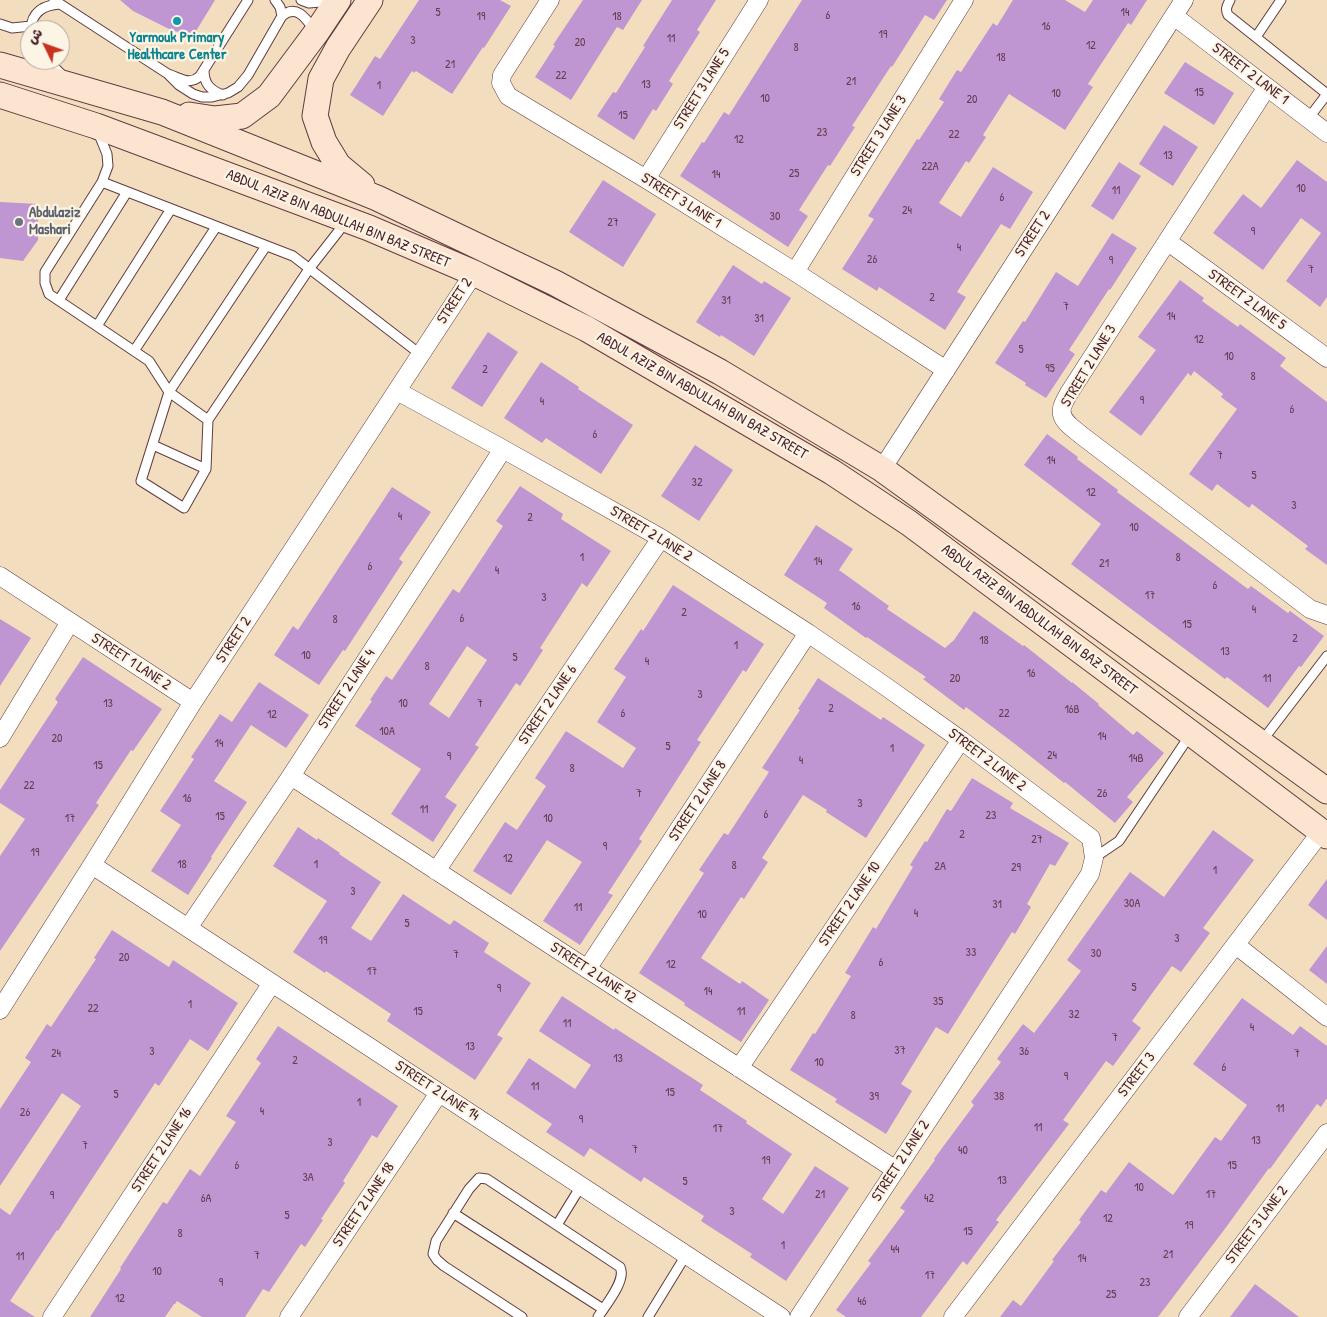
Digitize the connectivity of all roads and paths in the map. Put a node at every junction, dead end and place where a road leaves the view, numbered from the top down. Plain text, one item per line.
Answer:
1 (248, 0) edge
2 (275, 0) edge
3 (301, 0) edge
4 (338, 0) edge
5 (370, 0) edge
6 (550, 0) edge
7 (758, 0) edge
8 (964, 0) edge
9 (1184, 0) edge
10 (1230, 0) edge
11 (1281, 0) edge
12 (57, 2) edge
13 (282, 16) junction
14 (1174, 16) junction
15 (34, 20) edge
16 (0, 24) edge
17 (20, 28) edge
18 (316, 33) junction
19 (1256, 37) junction
20 (338, 48) junction
21 (0, 65) edge
22 (204, 69) junction
23 (57, 70) edge
24 (168, 74) junction
25 (74, 86) junction
26 (1267, 87) junction
27 (1327, 94) edge
28 (0, 95) edge
29 (223, 95) junction
30 (162, 112) junction
31 (1308, 119) junction
32 (96, 126) junction
33 (1327, 133) edge
34 (646, 179) junction
35 (102, 182) junction
36 (127, 192) junction
37 (377, 198) junction
38 (171, 209) junction
39 (347, 220) junction
40 (216, 227) junction
41 (1167, 242) junction
42 (266, 246) junction
43 (309, 269) junction
44 (795, 272) junction
45 (474, 273) junction
46 (58, 300) junction
47 (97, 326) junction
48 (134, 351) junction
49 (420, 354) junction
50 (1327, 358) edge
51 (653, 368) junction
52 (946, 370) junction
53 (743, 385) junction
54 (397, 391) junction
55 (169, 392) junction
56 (208, 420) junction
57 (757, 428) junction
58 (818, 432) junction
59 (153, 445) junction
60 (503, 449) junction
61 (206, 469) junction
62 (882, 469) junction
63 (661, 538) junction
64 (0, 576) edge
65 (1327, 615) edge
66 (70, 622) junction
67 (808, 633) junction
68 (1327, 656) edge
69 (193, 702) junction
70 (1192, 734) junction
71 (0, 738) edge
72 (961, 740) junction
73 (1261, 743) junction
74 (291, 776) junction
75 (1327, 791) edge
76 (1324, 834) edge
77 (1094, 858) junction
78 (92, 865) junction
79 (436, 871) junction
80 (188, 928) junction
81 (1236, 945) junction
82 (587, 969) junction
83 (272, 983) junction
84 (0, 1010) edge
85 (1327, 1017) edge
86 (739, 1068) junction
87 (439, 1092) junction
88 (1327, 1133) edge
89 (896, 1170) junction
90 (581, 1186) junction
91 (453, 1213) junction
92 (557, 1224) junction
93 (686, 1255) junction
94 (600, 1313) edge
95 (52, 1317) edge
96 (289, 1317) edge
97 (522, 1317) edge
98 (648, 1317) edge
99 (781, 1317) edge
100 (799, 1317) edge
101 (953, 1317) edge
102 (1188, 1317) edge

1 - 22 lane
2 - 13 lane
3 - 4 lane
4 - 18 street
5 - 20 street
6 - 34 street, STREET 3 LANE 1
7 - 34 street, STREET 3 LANE 5
8 - 44 street, STREET 3 LANE 3
9 - 14 street, STREET 2
10 - 19 lane
11 - 19 lane
12 - 15 lane
12 - 24 lane
13 - 18 lane
13 - 29 lane
14 - 26 street, STREET 2 LANE 1
14 - 52 street, STREET 2
16 - 17 lane
18 - 20 street
18 - 30 street
19 - 27 lane
20 - 37 street
21 - 25 street, ABDUL AZIZ BIN ABDULLAH BIN BAZ STREET
22 - 24 lane
22 - 29 lane
23 - 25 lane
24 - 29 lane
25 - 30 street, ABDUL AZIZ BIN ABDULLAH BIN BAZ STREET
26 - 31 street, STREET 2 LANE 1
26 - 41 street, STREET 2 LANE 3
27 - 31 lane
28 - 32 street, ABDUL AZIZ BIN ABDULLAH BIN BAZ STREET
30 - 37 street, ABDUL AZIZ BIN ABDULLAH BIN BAZ STREET
31 - 33 street, STREET 2 LANE 1
32 - 35 lane
32 - 39 street, ABDUL AZIZ BIN ABDULLAH BIN BAZ STREET
34 - 44 street, STREET 3 LANE 1
35 - 36 lane
35 - 46 lane
36 - 38 lane
36 - 46 lane
37 - 53 street, ABDUL AZIZ BIN ABDULLAH BIN BAZ STREET
38 - 40 lane
38 - 47 lane
39 - 43 lane
39 - 45 street, ABDUL AZIZ BIN ABDULLAH BIN BAZ STREET
40 - 42 lane
40 - 48 lane
41 - 50 street, STREET 2 LANE 5
41 - 65 street, STREET 2 LANE 3
42 - 43 lane
42 - 55 lane
43 - 49 lane
43 - 56 lane
44 - 52 street, STREET 3 LANE 1
45 - 49 street, STREET 2
45 - 51 street, ABDUL AZIZ BIN ABDULLAH BIN BAZ STREET
46 - 47 lane
47 - 48 lane
48 - 55 lane
49 - 54 street, STREET 2
51 - 53 street
51 - 57 street, ABDUL AZIZ BIN ABDULLAH BIN BAZ STREET
52 - 62 street, STREET 2
53 - 58 street, ABDUL AZIZ BIN ABDULLAH BIN BAZ STREET
54 - 60 street, STREET 2 LANE 2
54 - 69 street, STREET 2
55 - 56 lane
55 - 59 lane
56 - 61 lane
57 - 58 street
57 - 70 street, ABDUL AZIZ BIN ABDULLAH BIN BAZ STREET
58 - 62 street, ABDUL AZIZ BIN ABDULLAH BIN BAZ STREET
59 - 61 lane
59 - 61 lane
60 - 63 street, STREET 2 LANE 2
60 - 74 street, STREET 2 LANE 4
62 - 73 street, ABDUL AZIZ BIN ABDULLAH BIN BAZ STREET
63 - 67 street, STREET 2 LANE 2
63 - 79 street, STREET 2 LANE 6
64 - 66 street, STREET 1 LANE 2
66 - 69 street, STREET 1 LANE 2
66 - 71 street
67 - 72 street, STREET 2 LANE 2
67 - 82 street, STREET 2 LANE 8
68 - 73 lane
69 - 78 street, STREET 2
70 - 76 street, ABDUL AZIZ BIN ABDULLAH BIN BAZ STREET
70 - 77 lane
72 - 77 street, STREET 2 LANE 2
72 - 86 street, STREET 2 LANE 10
73 - 75 street, ABDUL AZIZ BIN ABDULLAH BIN BAZ STREET
74 - 79 street, STREET 2 LANE 12
74 - 80 street, STREET 2 LANE 4
76 - 81 street, STREET 3
77 - 89 street, STREET 2 LANE 2
78 - 80 street, STREET 2 LANE 14
78 - 84 street, STREET 2
79 - 82 street, STREET 2 LANE 12
80 - 83 street, STREET 2 LANE 14
81 - 85 street
81 - 101 street, STREET 3
82 - 86 street, STREET 2 LANE 12
83 - 87 street, STREET 2 LANE 14
83 - 95 street, STREET 2 LANE 16
86 - 89 street, STREET 2 LANE 12
87 - 90 street, STREET 2 LANE 14
87 - 96 street, STREET 2 LANE 18
88 - 102 street, STREET 3 LANE 2
89 - 100 street, STREET 2 LANE 2
90 - 92 lane
90 - 93 street, STREET 2 LANE 14
91 - 92 lane
91 - 94 lane
91 - 97 lane
92 - 94 lane
93 - 98 lane
93 - 99 street, STREET 2 LANE 14

